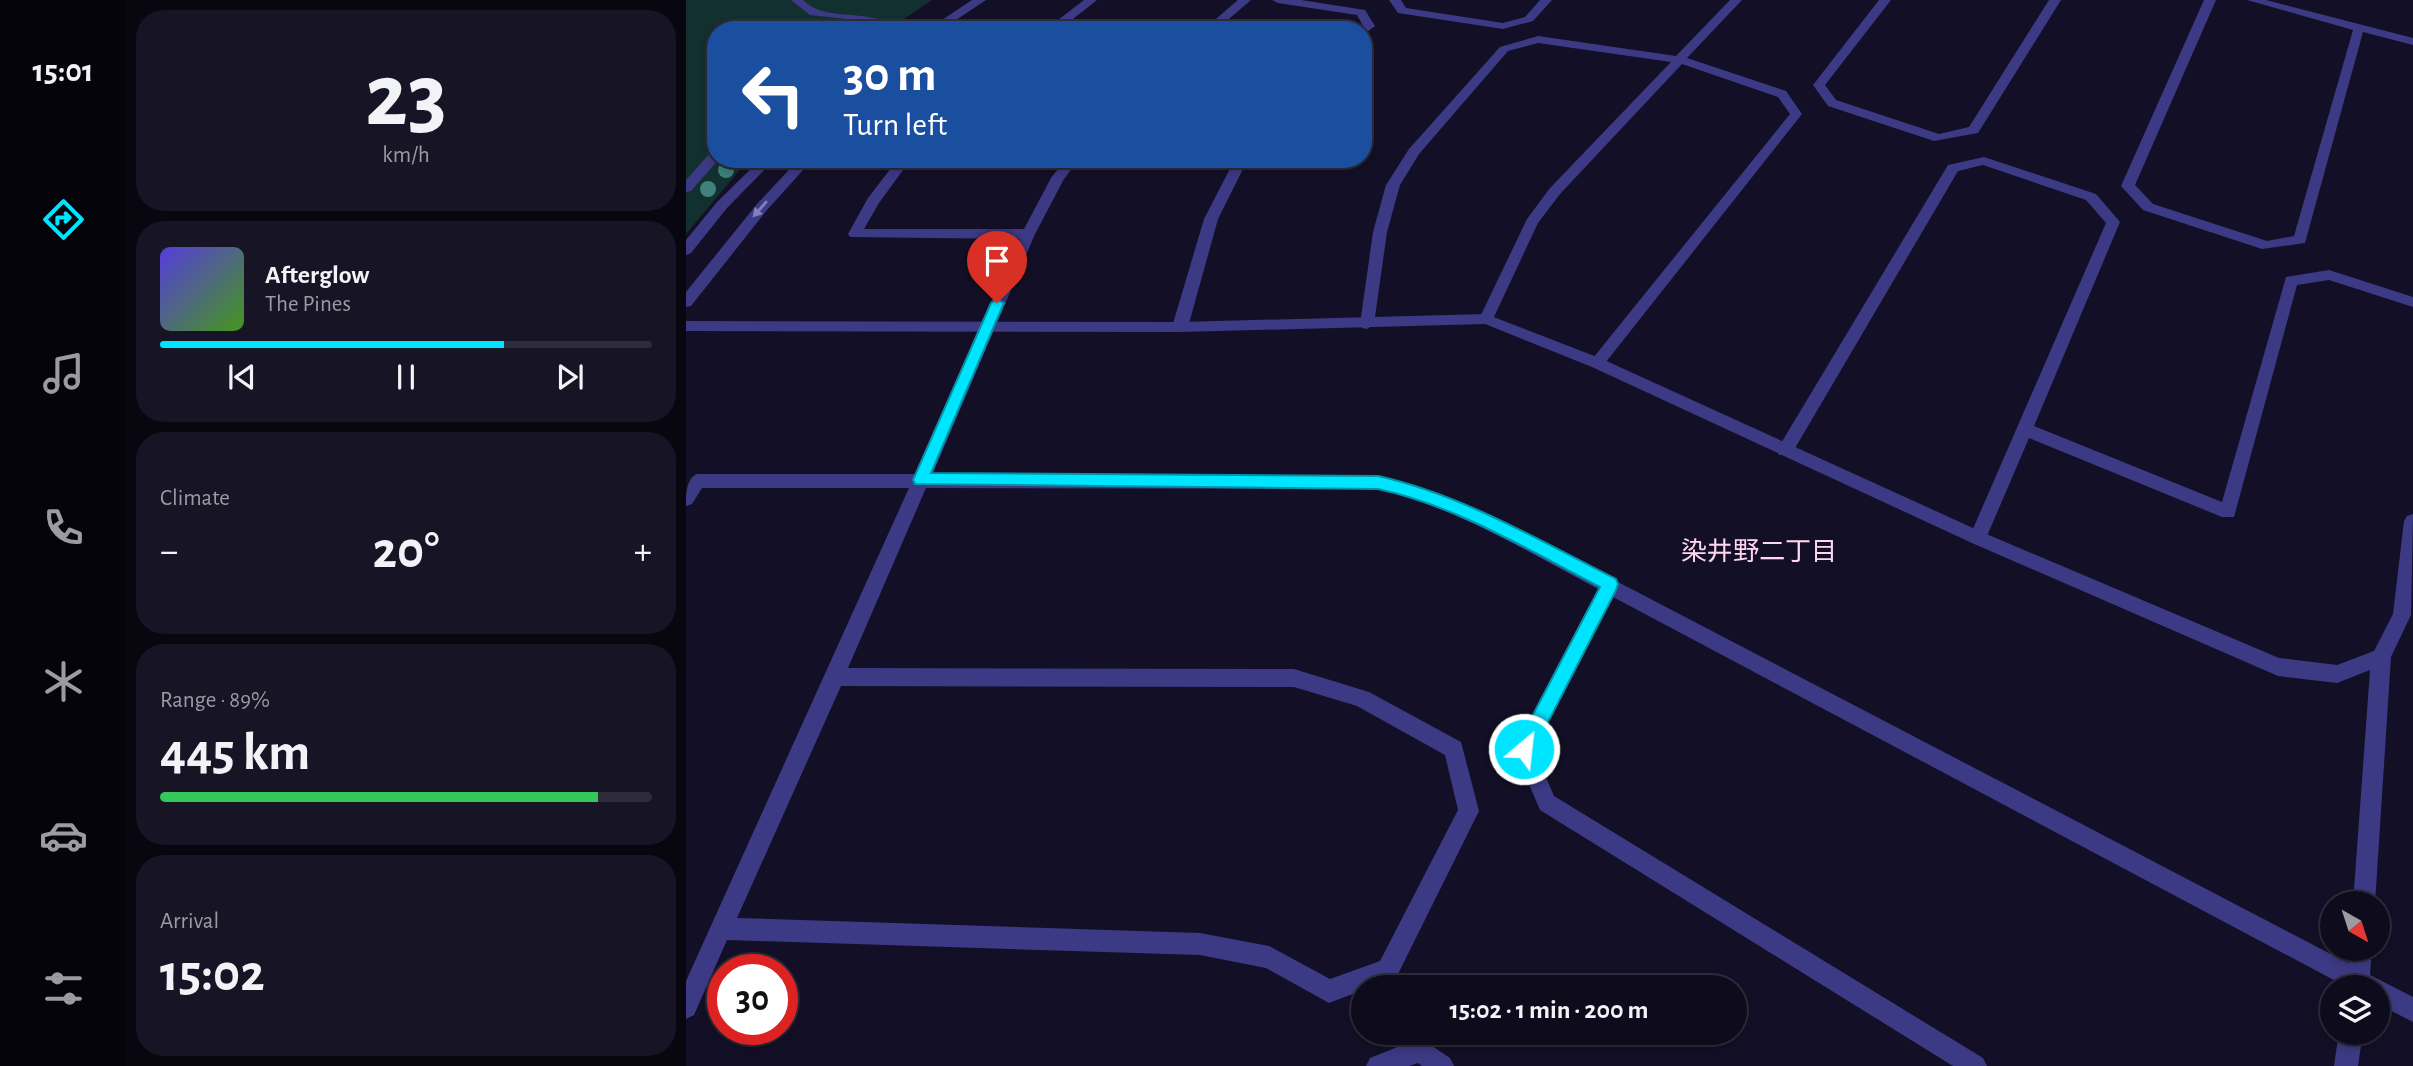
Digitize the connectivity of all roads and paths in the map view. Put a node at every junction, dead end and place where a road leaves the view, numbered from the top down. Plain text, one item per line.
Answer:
1 (797, 0) edge
2 (980, 0) edge
3 (1091, 0) edge
4 (1245, 0) edge
5 (1278, 0) edge
6 (1395, 0) edge
7 (1546, 0) edge
8 (1736, 0) edge
9 (1885, 0) edge
10 (2055, 0) edge
11 (2210, 0) edge
12 (2253, 0) edge
13 (875, 21) edge
14 (947, 21) edge
15 (1063, 21) edge
16 (1220, 21) edge
17 (1366, 21) edge
18 (2359, 28) junction
19 (2413, 42) edge
20 (1680, 60) junction
21 (707, 165) edge
22 (760, 168) edge
23 (799, 168) edge
24 (898, 168) edge
25 (1066, 168) edge
26 (1236, 168) edge
27 (686, 188) edge
28 (1028, 234) junction
29 (686, 250) edge
30 (686, 302) edge
31 (2413, 302) edge
32 (1486, 319) junction
33 (1367, 324) junction
34 (686, 326) edge
35 (987, 327) junction
36 (1180, 327) junction
37 (1597, 363) junction
38 (2024, 429) junction
39 (1785, 450) junction
40 (920, 480) junction
41 (686, 499) edge
42 (2413, 521) edge
43 (1978, 538) junction
44 (1610, 584) junction
45 (2381, 657) junction
46 (835, 677) junction
47 (2365, 891) edge
48 (720, 929) junction
49 (2343, 975) edge
50 (2390, 999) edge
51 (686, 1007) edge
52 (2413, 1010) edge
53 (2349, 1045) edge
54 (1378, 1066) edge
55 (1442, 1066) edge
56 (1975, 1066) edge
57 (2346, 1066) edge

1 - 13 street
2 - 14 street
3 - 15 street
4 - 16 street
5 - 17 street
6 - 7 street
8 - 20 street
9 - 10 street
11 - 18 street
12 - 18 street
18 - 19 street
20 - 32 street
20 - 33 street
20 - 37 street
21 - 27 street
22 - 29 street
23 -> 30 street
24 - 28 street
25 - 28 street
26 - 36 street
28 - 35 street
31 - 38 street
32 - 33 street
32 - 37 street
33 - 36 street
34 - 35 street
35 - 36 street
35 - 40 street
37 - 39 street
38 - 39 street
38 - 43 street
39 - 43 street
40 - 41 street
40 - 44 street
40 - 46 street
42 - 45 street
43 - 45 street
44 - 49 street
44 - 56 street
45 - 47 street
46 - 48 street
46 - 48 street
48 - 51 street
50 - 52 street
53 - 57 street
54 - 55 street

